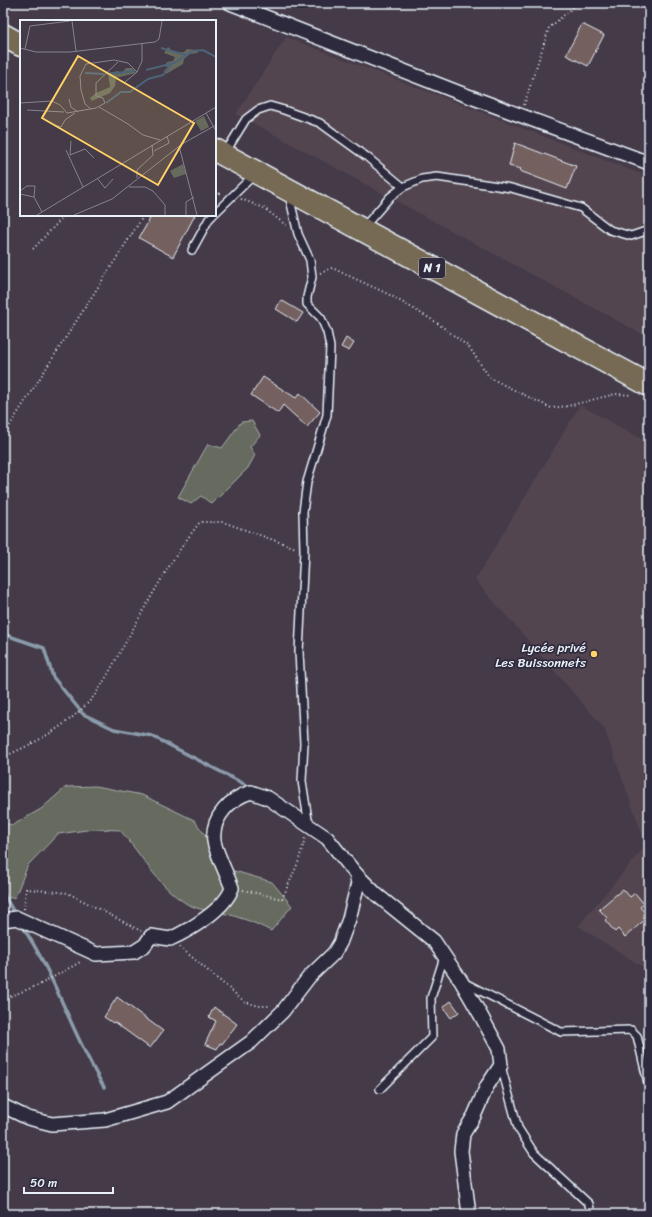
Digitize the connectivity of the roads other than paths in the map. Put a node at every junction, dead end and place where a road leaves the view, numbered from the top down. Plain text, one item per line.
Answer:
1 (230, 3) edge
2 (247, 6) edge
3 (3, 35) edge
4 (20, 44) edge
5 (220, 153) edge
6 (649, 163) edge
7 (256, 173) junction
8 (403, 187) junction
9 (288, 190) junction
10 (216, 212) edge
11 (212, 216) edge
12 (361, 229) junction
13 (649, 230) edge
14 (192, 250) dead end
15 (642, 390) edge
16 (309, 826) junction
17 (356, 874) junction
18 (3, 920) edge
19 (444, 957) junction
20 (461, 981) junction
21 (501, 1065) junction
22 (648, 1083) edge
23 (380, 1089) dead end
24 (3, 1106) edge
25 (469, 1214) edge
26 (591, 1214) edge

1 - 2 street
2 - 6 street
3 - 4 highway
5 - 7 highway, N 1
5 - 8 lane
7 - 9 highway, N 1
7 - 10 lane
8 - 12 lane
8 - 13 lane
9 - 12 highway, N 1
9 - 16 lane
11 - 14 lane
12 - 15 highway, N 1
16 - 17 street
16 - 18 street
17 - 19 street
17 - 24 street
19 - 20 street
19 - 23 lane
20 - 21 street
20 - 22 lane
21 - 25 street
21 - 26 lane

